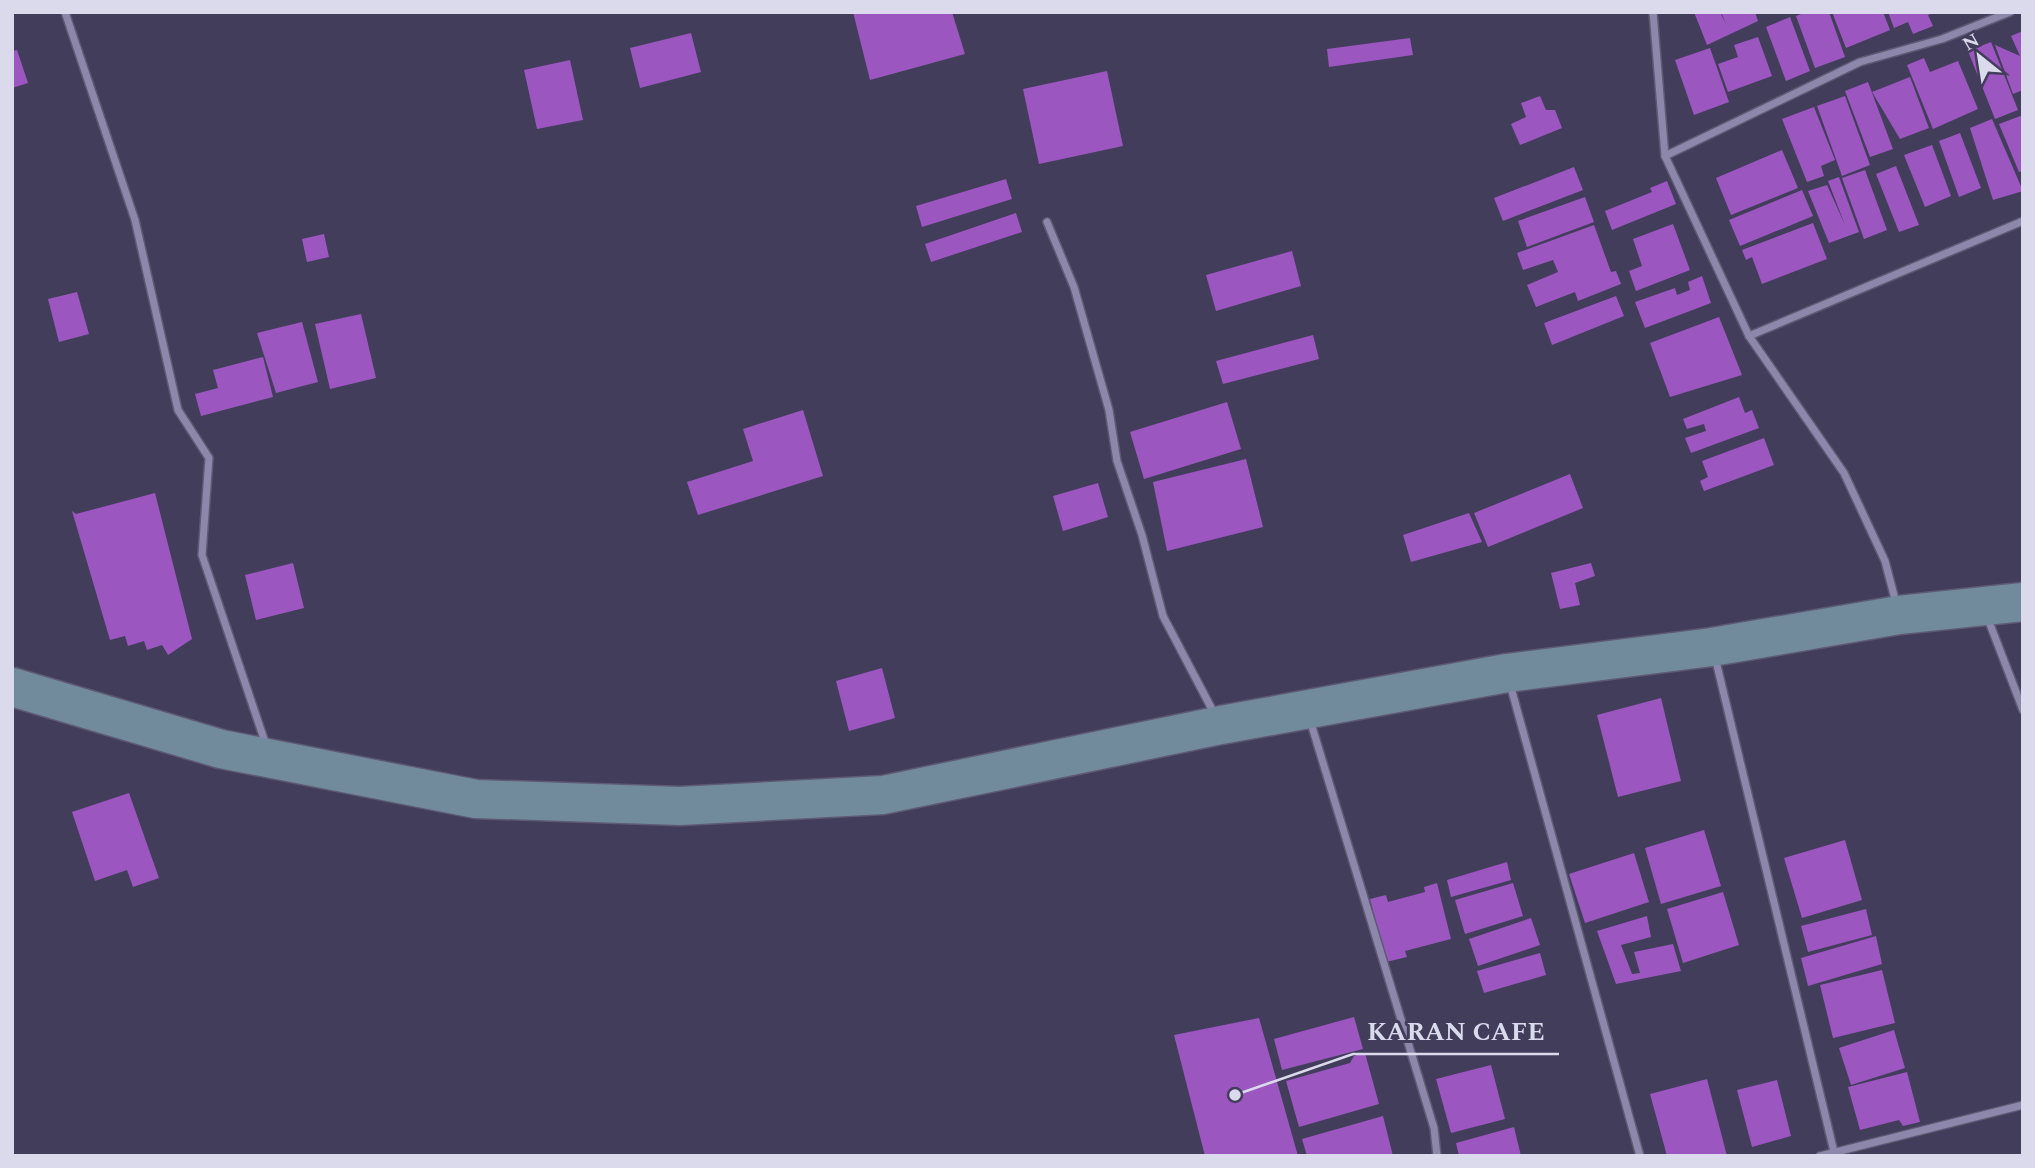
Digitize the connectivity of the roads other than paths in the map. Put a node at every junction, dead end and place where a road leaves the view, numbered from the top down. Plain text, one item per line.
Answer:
1 (65, 12) edge
2 (1653, 12) edge
3 (2010, 12) edge
4 (1665, 156) junction
5 (2023, 221) edge
6 (1047, 222) dead end
7 (1749, 336) junction
8 (2023, 602) edge
9 (1983, 607) junction
10 (1899, 615) junction
11 (1712, 647) junction
12 (1507, 673) junction
13 (12, 687) edge
14 (1307, 710) junction
15 (2023, 710) edge
16 (1221, 726) junction
17 (271, 758) junction
18 (2023, 1105) edge
19 (1835, 1154) edge
20 (1437, 1156) edge
21 (1640, 1156) edge
22 (1819, 1156) edge

1 - 17 street
2 - 4 street
3 - 4 street
4 - 7 street
5 - 7 street
6 - 16 street
7 - 10 street
8 - 9 main road
9 - 10 main road
9 - 15 street
10 - 11 main road
11 - 12 main road
11 - 19 street
12 - 14 main road
12 - 21 street
13 - 17 main road
14 - 16 main road
14 - 20 street
16 - 17 main road
18 - 19 street
19 - 22 street

